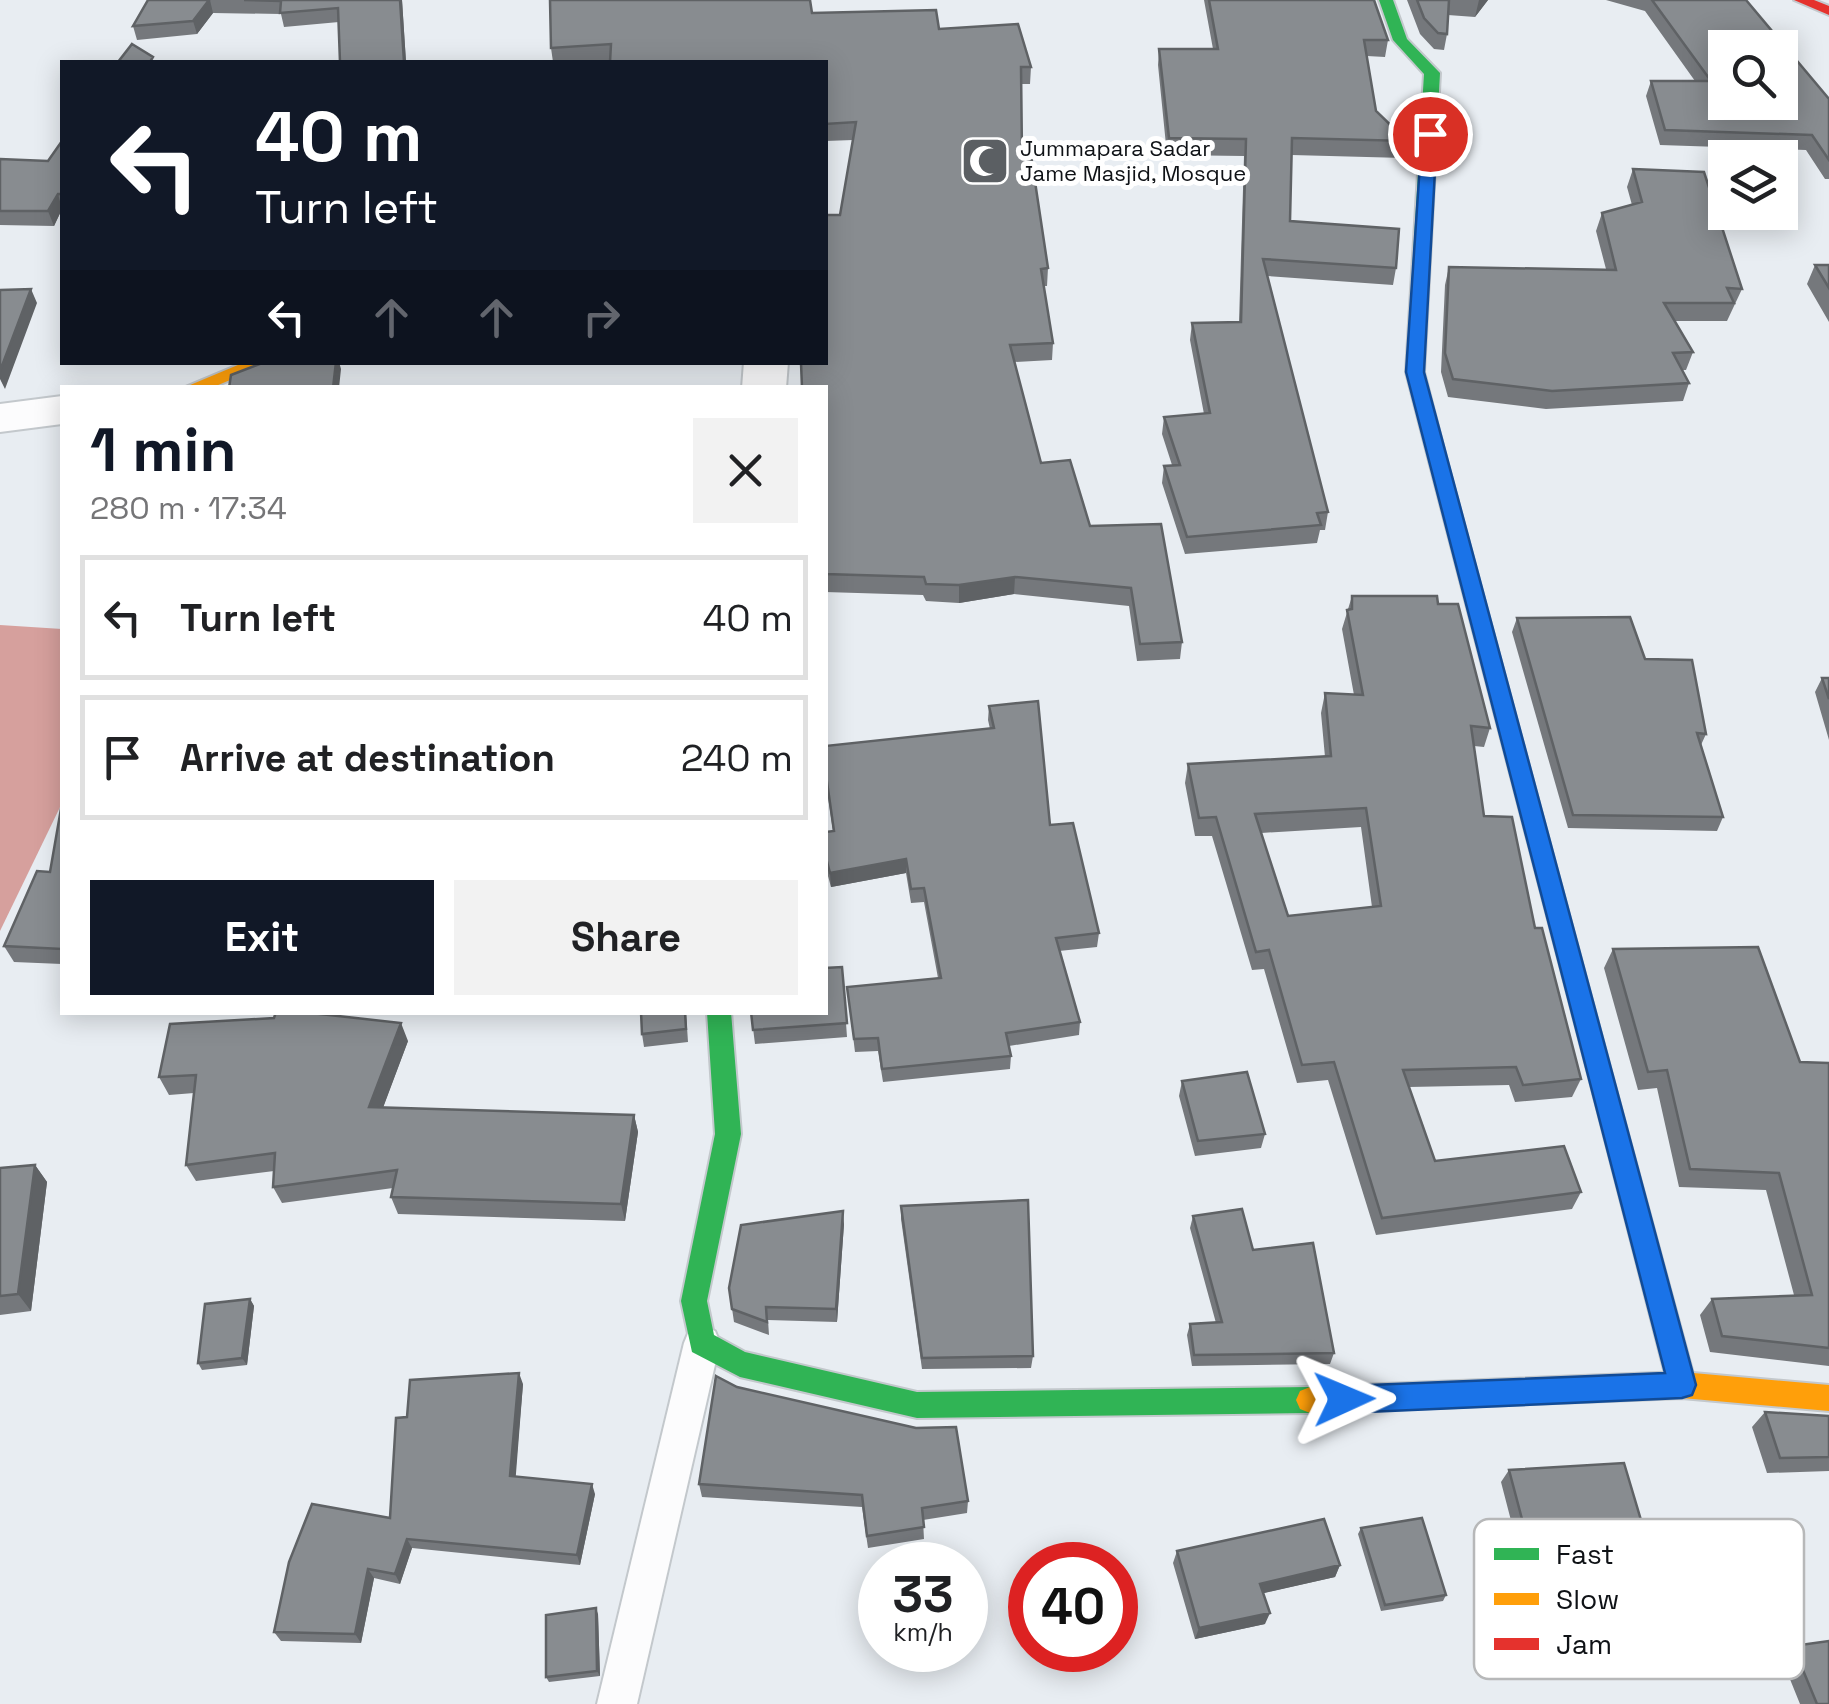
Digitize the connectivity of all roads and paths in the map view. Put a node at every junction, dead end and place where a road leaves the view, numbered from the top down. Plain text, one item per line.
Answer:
1 (1386, 0) edge
2 (1801, 0) edge
3 (1829, 11) edge
4 (256, 365) edge
5 (200, 385) edge
6 (60, 410) edge
7 (0, 418) edge
8 (719, 1015) edge
9 (702, 1342) junction
10 (1682, 1385) junction
11 (1829, 1398) edge
12 (617, 1704) edge

1 - 10 main road
2 - 3 main road
4 - 5 main road
6 - 7 street
8 - 9 main road
9 - 10 main road
9 - 12 lane
10 - 11 main road

